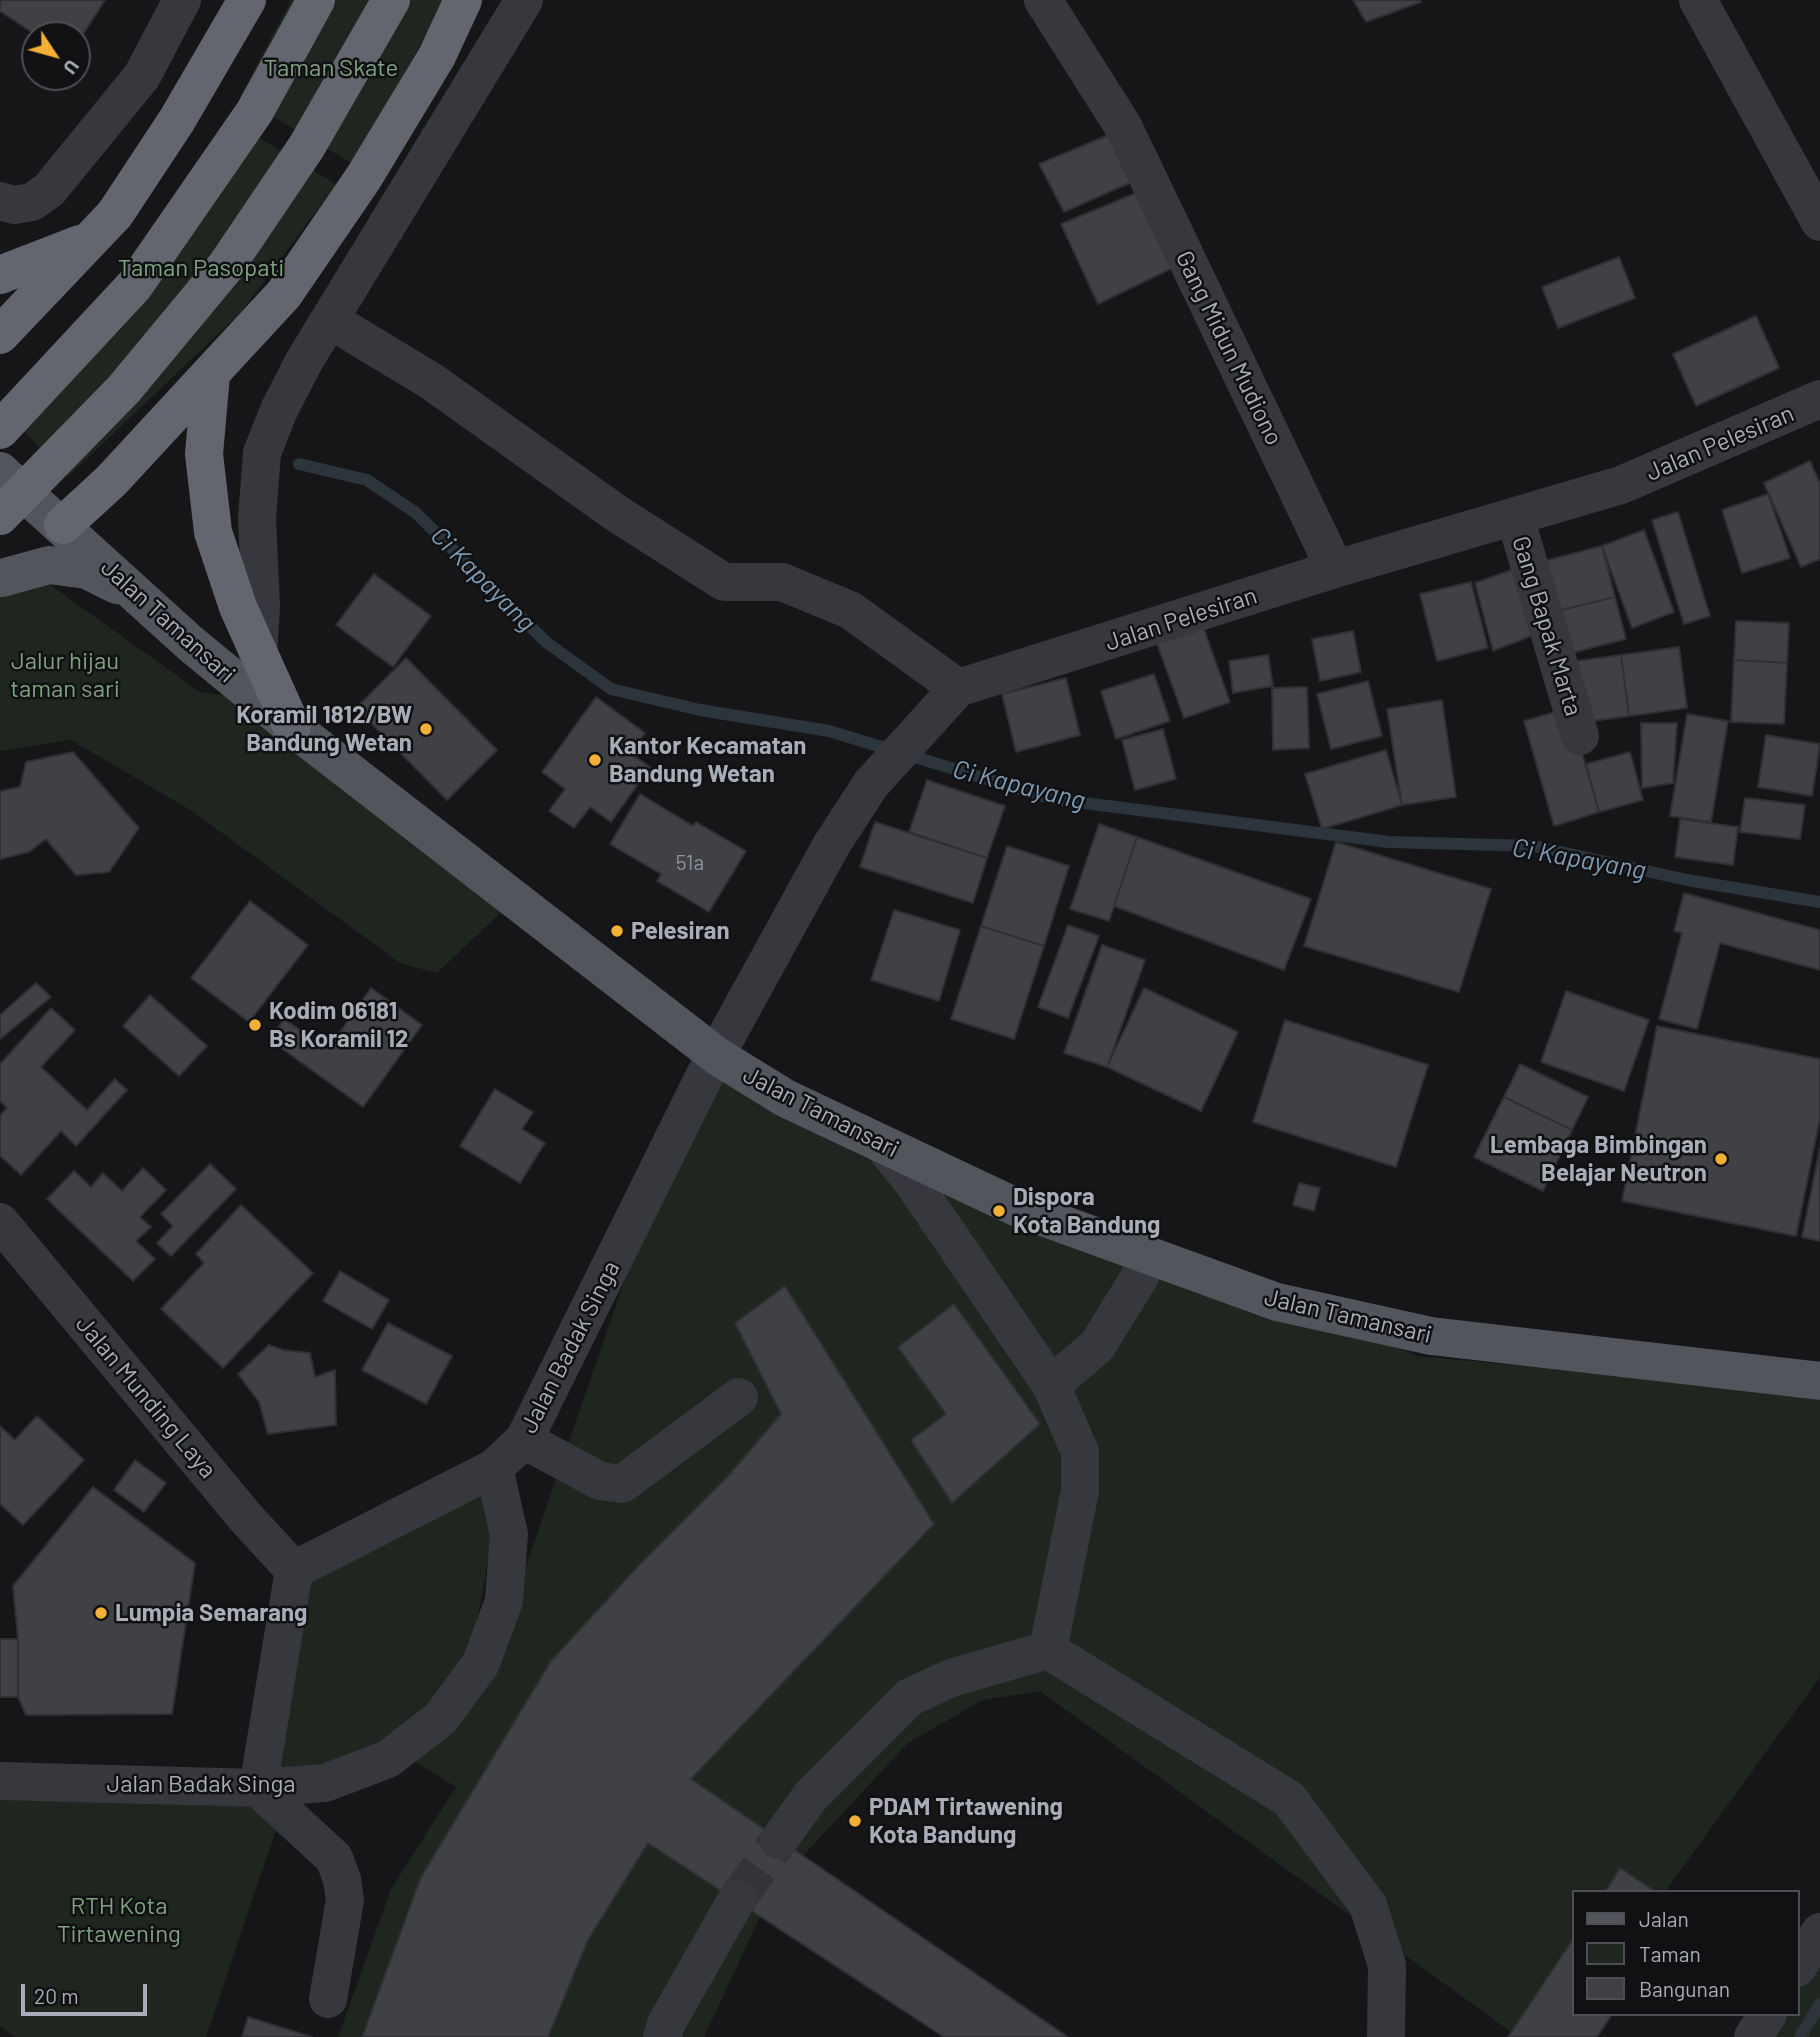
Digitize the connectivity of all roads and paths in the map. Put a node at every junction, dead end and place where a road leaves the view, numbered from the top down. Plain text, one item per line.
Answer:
1 (183, 0) edge
2 (247, 0) edge
3 (316, 0) edge
4 (391, 0) edge
5 (463, 0) edge
6 (524, 0) edge
7 (1043, 0) edge
8 (1698, 0) edge
9 (0, 201) edge
10 (1820, 222) edge
11 (103, 227) junction
12 (0, 275) edge
13 (330, 320) junction
14 (0, 335) edge
15 (211, 375) junction
16 (1820, 399) edge
17 (0, 430) edge
18 (0, 471) edge
19 (0, 516) edge
20 (1515, 517) junction
21 (63, 525) junction
22 (1335, 569) junction
23 (1, 580) edge
24 (132, 592) junction
25 (258, 656) junction
26 (958, 688) junction
27 (292, 727) junction
28 (1580, 736) dead end
29 (717, 1056) junction
30 (883, 1145) junction
31 (0, 1222) edge
32 (1148, 1256) junction
33 (1820, 1381) edge
34 (1051, 1385) junction
35 (738, 1396) dead end
36 (524, 1440) junction
37 (494, 1468) junction
38 (294, 1570) junction
39 (1048, 1650) junction
40 (0, 1781) edge
41 (258, 1788) junction
42 (779, 1840) tunnel mouth
43 (737, 1899) tunnel mouth
44 (1820, 1932) edge
45 (1799, 1965) edge
46 (328, 1999) dead end
47 (1767, 2016) edge
48 (662, 2037) edge
49 (1387, 2037) edge
50 (1754, 2037) edge

1 - 9 street
2 - 11 highway
3 - 17 highway
4 - 19 highway, bridge
5 - 15 highway
6 - 13 street
7 - 22 street, Gang Midun Mudiono
8 - 10 street
11 - 12 highway
11 - 14 highway
13 - 25 street
13 - 26 street
15 - 21 highway
15 - 25 highway
16 - 20 street, Jalan Pelesiran
18 - 21 main road, Jalan Tamansari
20 - 22 street, Jalan Pelesiran
20 - 28 street, Gang Bapak Marta
21 - 23 main road
21 - 24 main road, Jalan Tamansari
22 - 26 street, Jalan Pelesiran
23 - 24 main road
24 - 27 main road, Jalan Tamansari
25 - 27 highway
26 - 29 street, Jalan Pelesiran
27 - 29 main road, Jalan Tamansari
29 - 30 main road, Jalan Tamansari
29 - 36 street, Jalan Badak Singa
30 - 32 main road, Jalan Tamansari
30 - 34 street
31 - 38 street, Jalan Munding Laya
32 - 33 main road, Jalan Tamansari
32 - 34 street
34 - 39 street
35 - 36 street
36 - 37 street, Jalan Badak Singa
37 - 38 street
37 - 41 street, Jalan Badak Singa
38 - 41 street
39 - 42 street
39 - 49 street
40 - 41 street, Jalan Badak Singa
41 - 46 street
43 - 48 street
44 - 45 street
47 - 50 street

